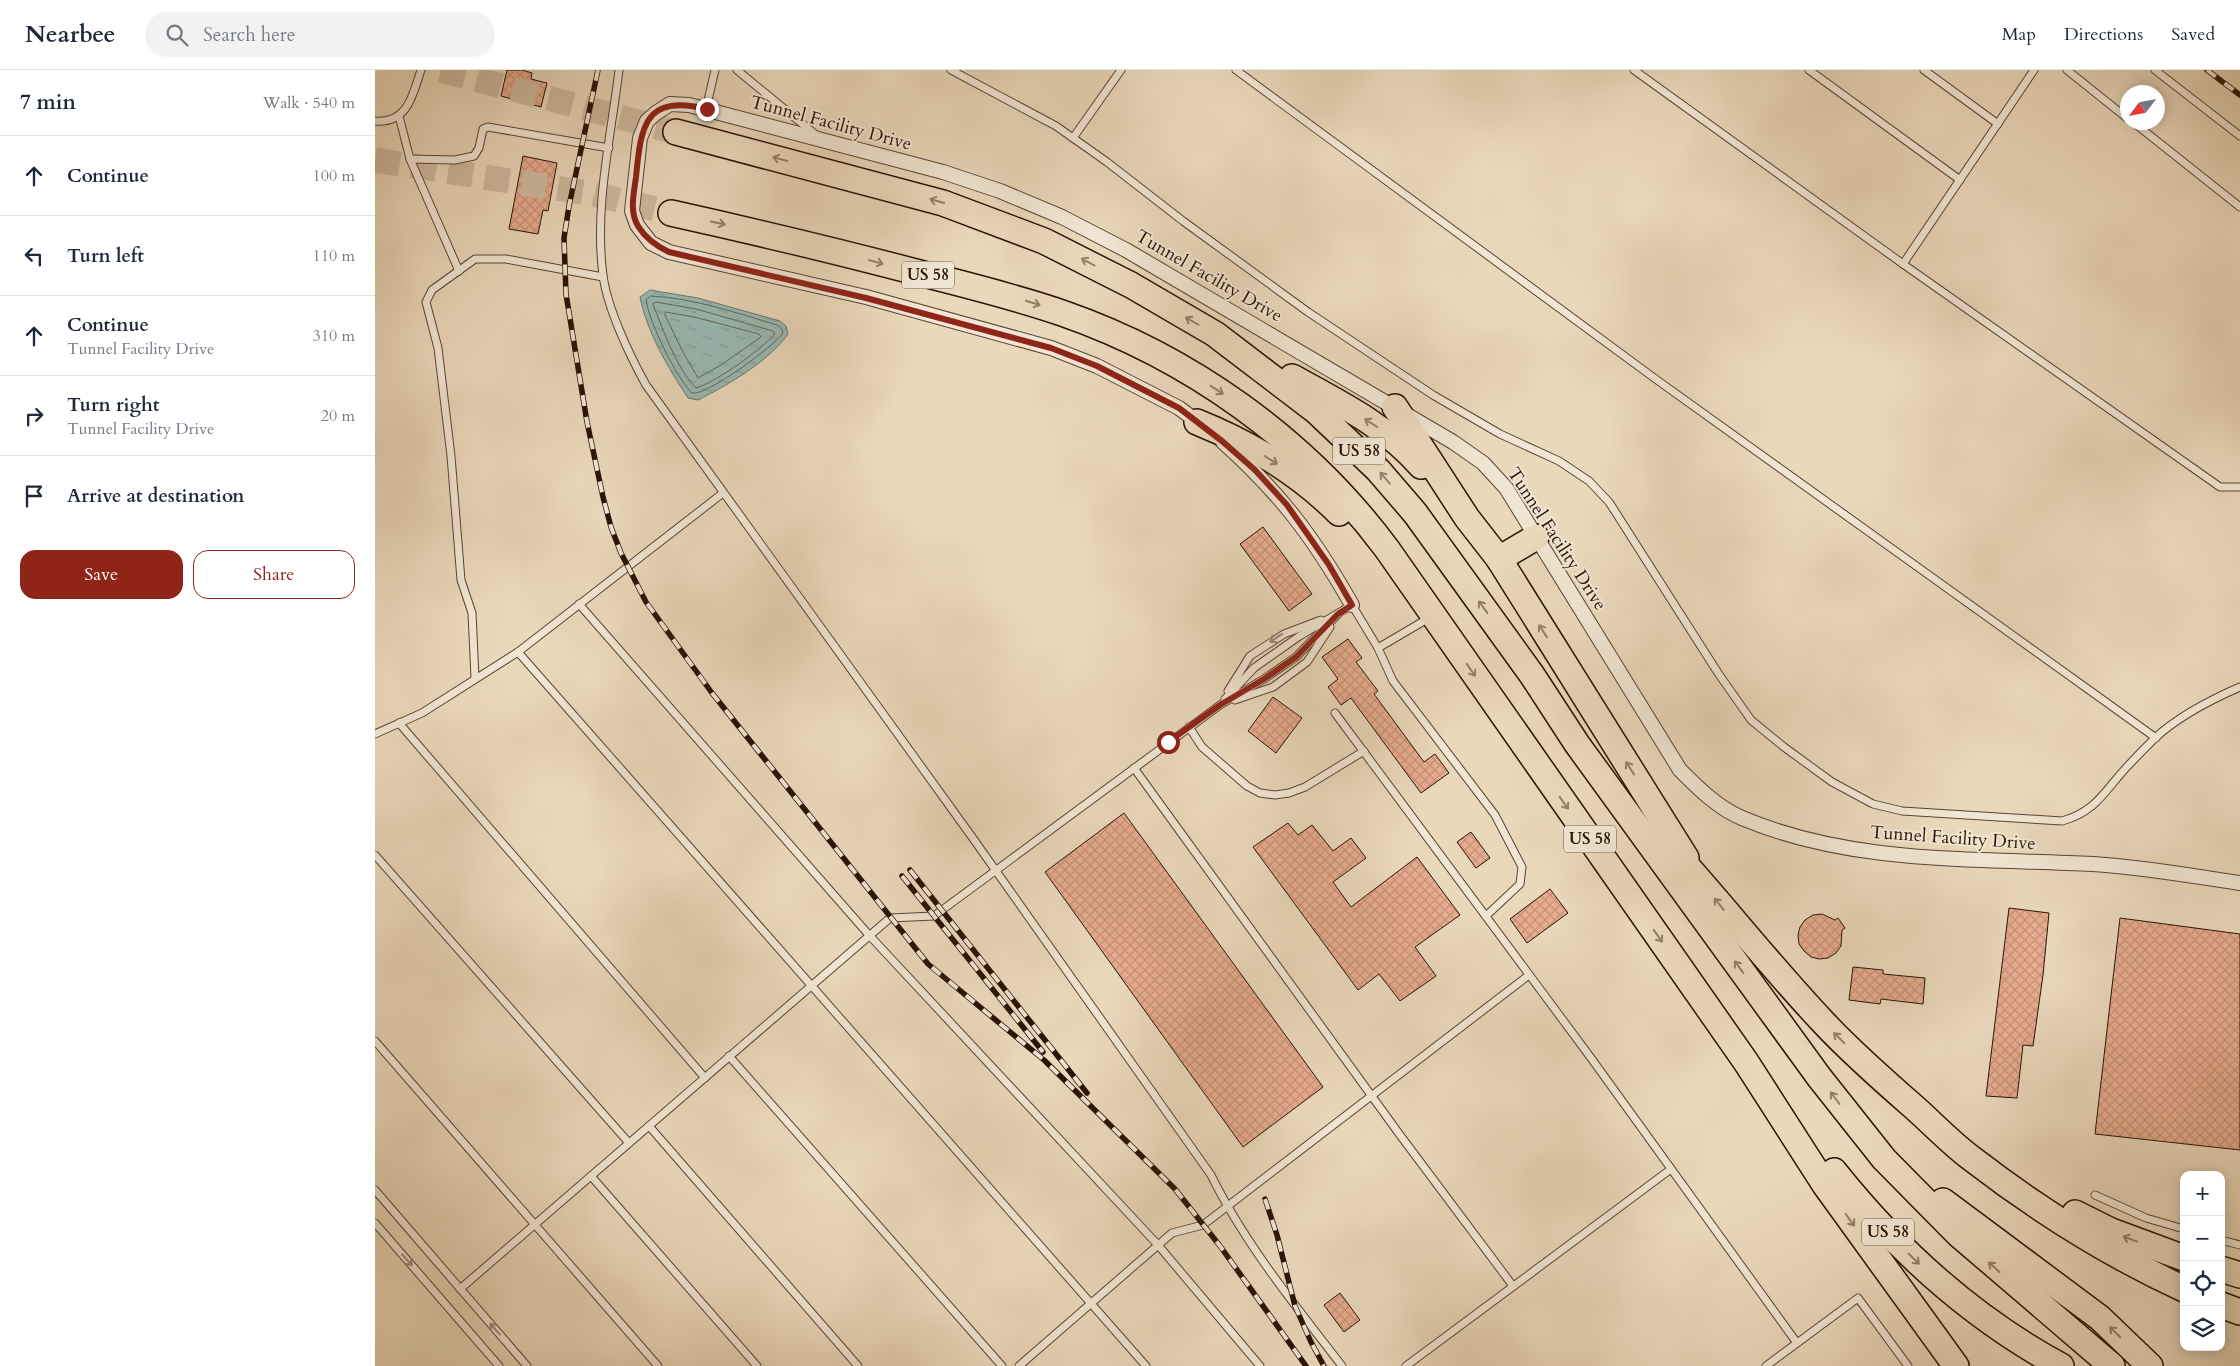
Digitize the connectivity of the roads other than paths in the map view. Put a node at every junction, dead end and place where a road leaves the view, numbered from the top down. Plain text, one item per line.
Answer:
1 (421, 70) edge
2 (619, 70) edge
3 (715, 70) edge
4 (737, 70) edge
5 (951, 70) edge
6 (1121, 70) edge
7 (1236, 70) edge
8 (1633, 70) edge
9 (1809, 70) edge
10 (1924, 70) edge
11 (2034, 70) edge
12 (2067, 70) edge
13 (2155, 70) edge
14 (707, 109) junction
15 (2120, 112) edge
16 (399, 116) junction
17 (375, 121) edge
18 (1997, 124) junction
19 (2143, 130) edge
20 (676, 132) tunnel mouth
21 (2240, 136) edge
22 (1073, 138) junction
23 (821, 140) junction
24 (609, 148) junction
25 (410, 158) junction
26 (1959, 180) junction
27 (2240, 207) edge
28 (671, 213) tunnel mouth
29 (1903, 264) junction
30 (459, 271) junction
31 (603, 277) junction
32 (1215, 334) junction
33 (1395, 407) junction
34 (1188, 415) junction
35 (2240, 487) edge
36 (723, 493) junction
37 (1467, 518) junction
38 (1536, 536) junction
39 (1499, 559) junction
40 (579, 604) junction
41 (1352, 605) junction
42 (1338, 614) junction
43 (1433, 615) junction
44 (1378, 648) junction
45 (518, 652) junction
46 (1532, 675) junction
47 (475, 678) junction
48 (2240, 687) edge
49 (1220, 705) junction
50 (1335, 713) dead end
51 (399, 723) junction
52 (1189, 727) junction
53 (375, 734) edge
54 (2156, 738) junction
55 (1364, 752) junction
56 (1134, 768) junction
57 (375, 855) edge
58 (995, 869) junction
59 (1703, 883) junction
60 (2240, 883) edge
61 (1486, 916) junction
62 (869, 935) junction
63 (1529, 975) junction
64 (810, 986) junction
65 (375, 1041) edge
66 (729, 1056) junction
67 (1746, 1062) junction
68 (705, 1078) junction
69 (1371, 1095) junction
70 (1913, 1106) junction
71 (649, 1126) junction
72 (1859, 1129) junction
73 (629, 1143) junction
74 (1671, 1169) junction
75 (591, 1176) junction
76 (375, 1190) edge
77 (2095, 1195) dead end
78 (1227, 1206) junction
79 (375, 1223) edge
80 (535, 1224) junction
81 (2180, 1228) edge
82 (2225, 1241) edge
83 (2240, 1244) edge
84 (1159, 1245) junction
85 (2180, 1257) edge
86 (2225, 1270) edge
87 (2240, 1275) edge
88 (1513, 1286) junction
89 (2180, 1287) edge
90 (460, 1289) junction
91 (1091, 1304) junction
92 (2224, 1306) edge
93 (2240, 1312) edge
94 (1797, 1343) junction
95 (499, 1366) edge
96 (527, 1366) edge
97 (658, 1366) edge
98 (757, 1366) edge
99 (858, 1366) edge
100 (1002, 1366) edge
101 (1019, 1366) edge
102 (1146, 1366) edge
103 (1260, 1366) edge
104 (1341, 1366) edge
105 (1406, 1366) edge
106 (1766, 1366) edge
107 (1908, 1366) edge
108 (1956, 1366) edge
109 (2061, 1366) edge
110 (2112, 1366) edge
111 (2149, 1366) edge

1 - 16 lane
2 - 24 lane
3 - 14 lane
4 - 23 lane
5 - 22 lane
6 - 22 lane
7 - 54 lane
8 - 29 lane
9 - 26 lane
10 - 18 lane
11 - 18 lane
12 - 15 lane
13 - 21 lane
14 - 23 street, Tunnel Facility Drive
14 - 34 street, Tunnel Facility Drive
16 - 17 lane
16 - 25 lane
18 - 26 lane
19 - 27 lane
32 -> 20 highway, US 58
22 - 54 lane
23 - 33 street, Tunnel Facility Drive
24 - 25 lane
24 - 31 lane
25 - 30 lane
26 - 29 lane
28 -> 43 highway, US 58
29 - 35 lane
30 - 31 lane
30 - 47 lane
31 - 36 lane
37 -> 32 highway
46 -> 32 highway, US 58
33 - 37 highway
33 - 38 street, Tunnel Facility Drive
34 - 41 street, Tunnel Facility Drive
34 -> 43 highway
36 - 40 lane
36 - 58 lane
37 - 39 highway
38 - 39 highway
38 - 60 street, Tunnel Facility Drive
59 -> 39 highway
40 - 45 lane
40 - 62 lane
41 - 42 lane
41 - 44 lane
42 - 49 lane
42 - 49 lane
42 - 49 lane
42 -> 49 lane
43 - 44 lane
43 -> 67 highway, US 58
44 - 61 lane
45 - 47 lane
45 - 64 lane
46 - 59 highway, US 58
72 -> 46 highway
47 - 51 lane
48 - 54 lane
49 - 52 lane
50 - 55 lane
51 - 53 lane
51 - 68 lane
52 - 55 lane
52 - 56 lane
55 - 61 lane
56 - 58 lane
56 - 69 lane
57 - 73 lane
58 - 62 lane
58 - 78 lane
70 -> 59 highway, US 58
61 - 63 lane
62 - 64 lane
62 - 84 lane
63 - 69 lane
63 - 74 lane
64 - 66 lane
64 - 91 lane
65 - 80 lane
66 - 68 lane
66 - 100 lane
67 -> 108 highway
67 -> 109 highway, US 58
68 - 71 lane
69 - 78 lane
69 - 88 lane
85 -> 70 highway
70 - 89 highway, US 58
71 - 73 lane
71 - 99 lane
110 -> 72 highway
111 -> 72 highway
73 - 75 lane
74 - 88 lane
74 - 94 lane
75 - 80 lane
75 - 98 lane
76 - 90 lane
77 - 81 lane
78 - 84 lane
78 - 104 lane
79 -> 95 lane
80 - 90 lane
80 - 97 lane
82 - 83 lane
84 - 91 lane
84 - 103 lane
86 - 87 highway
88 - 105 lane
96 -> 90 lane
91 - 101 lane
91 - 102 lane
92 - 93 highway
94 - 106 lane
94 - 107 lane

